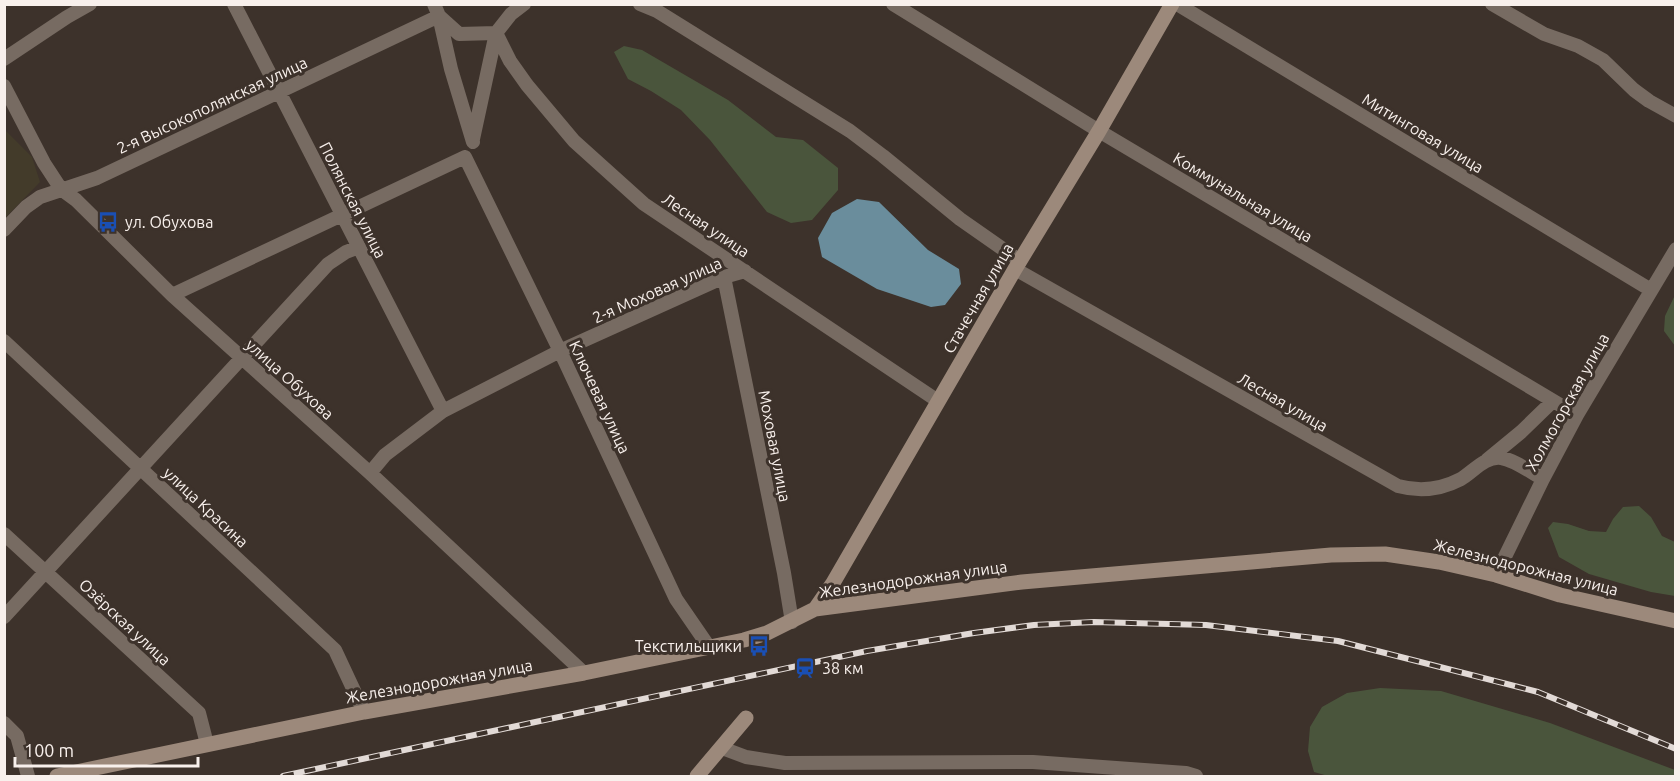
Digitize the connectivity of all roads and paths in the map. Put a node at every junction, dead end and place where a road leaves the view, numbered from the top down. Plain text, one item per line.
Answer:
1 (90, 4) edge
2 (234, 4) edge
3 (524, 4) edge
4 (640, 4) edge
5 (893, 4) edge
6 (1172, 4) edge
7 (1177, 4) edge
8 (1492, 4) edge
9 (437, 10) edge
10 (65, 11) edge
11 (496, 33) junction
12 (4, 59) edge
13 (4, 86) edge
14 (279, 91) junction
15 (1676, 116) edge
16 (1099, 131) junction
17 (473, 142) junction
18 (465, 157) junction
19 (61, 189) junction
20 (342, 215) junction
21 (4, 230) edge
22 (358, 247) junction
23 (1676, 249) edge
24 (1017, 265) junction
25 (745, 271) junction
26 (724, 277) junction
27 (1651, 290) junction
28 (172, 295) junction
29 (4, 341) edge
30 (560, 351) junction
31 (242, 358) junction
32 (938, 401) junction
33 (1553, 401) junction
34 (443, 411) junction
35 (1577, 415) junction
36 (1485, 462) junction
37 (141, 468) junction
38 (370, 473) junction
39 (1542, 479) junction
40 (4, 534) edge
41 (45, 572) junction
42 (1496, 575) junction
43 (815, 609) junction
44 (4, 617) edge
45 (1676, 621) edge
46 (792, 622) junction
47 (709, 647) junction
48 (584, 673) junction
49 (364, 712) junction
50 (746, 718) dead end
51 (4, 723) edge
52 (207, 744) junction
53 (722, 748) junction
54 (783, 770) edge
55 (897, 770) edge
56 (28, 777) edge
57 (57, 777) edge
58 (697, 777) edge
59 (1196, 777) edge

1 - 10 street
2 - 14 street, Полянская улица
3 - 11 street
4 - 24 street, Лесная улица
5 - 16 street, Коммунальная улица
6 - 16 street, Стачечная улица
7 - 27 street, Митинговая улица
8 - 15 street
9 - 11 street
9 - 14 street, 2-я Высокополянская улица
9 - 17 street
10 - 12 street
11 - 17 street
11 - 25 street, Лесная улица
13 - 19 street, улица Обухова
14 - 19 street, 2-я Высокополянская улица
14 - 20 street, Полянская улица
16 - 24 street, Стачечная улица
16 - 33 street, Коммунальная улица
17 - 18 street
18 - 20 street
18 - 30 street, Ключевая улица
19 - 21 street, 2-я Высокополянская улица
19 - 28 street, улица Обухова
20 - 22 street, Полянская улица
20 - 28 street
22 - 31 street
22 - 34 street, Полянская улица
23 - 27 street, Холмогорская улица
24 - 32 street, Стачечная улица
24 - 36 street, Лесная улица
25 - 26 street, 2-я Моховая улица
25 - 32 street, Лесная улица
26 - 30 street, 2-я Моховая улица
26 - 46 street, Моховая улица
27 - 35 street, Холмогорская улица
28 - 31 street, улица Обухова
29 - 37 street, улица Красина
30 - 34 street, 2-я Моховая улица
30 - 47 street, Ключевая улица
31 - 37 street
31 - 38 street, улица Обухова
32 - 43 street, Стачечная улица
33 - 35 street, Коммунальная улица
33 - 36 street, Лесная улица
34 - 38 street, 2-я Моховая улица
35 - 39 street, Холмогорская улица
36 - 39 street
37 - 41 street
37 - 49 street, улица Красина
38 - 48 street, улица Обухова
39 - 42 street, Холмогорская улица
40 - 41 street, Озёрская улица
41 - 44 street
41 - 52 street, Озёрская улица
42 - 43 street, Железнодорожная улица
42 - 45 street, Железнодорожная улица
43 - 46 street, Железнодорожная улица
46 - 47 street, Железнодорожная улица
47 - 48 street, Железнодорожная улица
48 - 49 street, Железнодорожная улица
49 - 52 street, Железнодорожная улица
50 - 53 street
51 - 56 street
52 - 57 street, Железнодорожная улица
53 - 54 street
53 - 58 street
54 - 55 street
55 - 59 street

